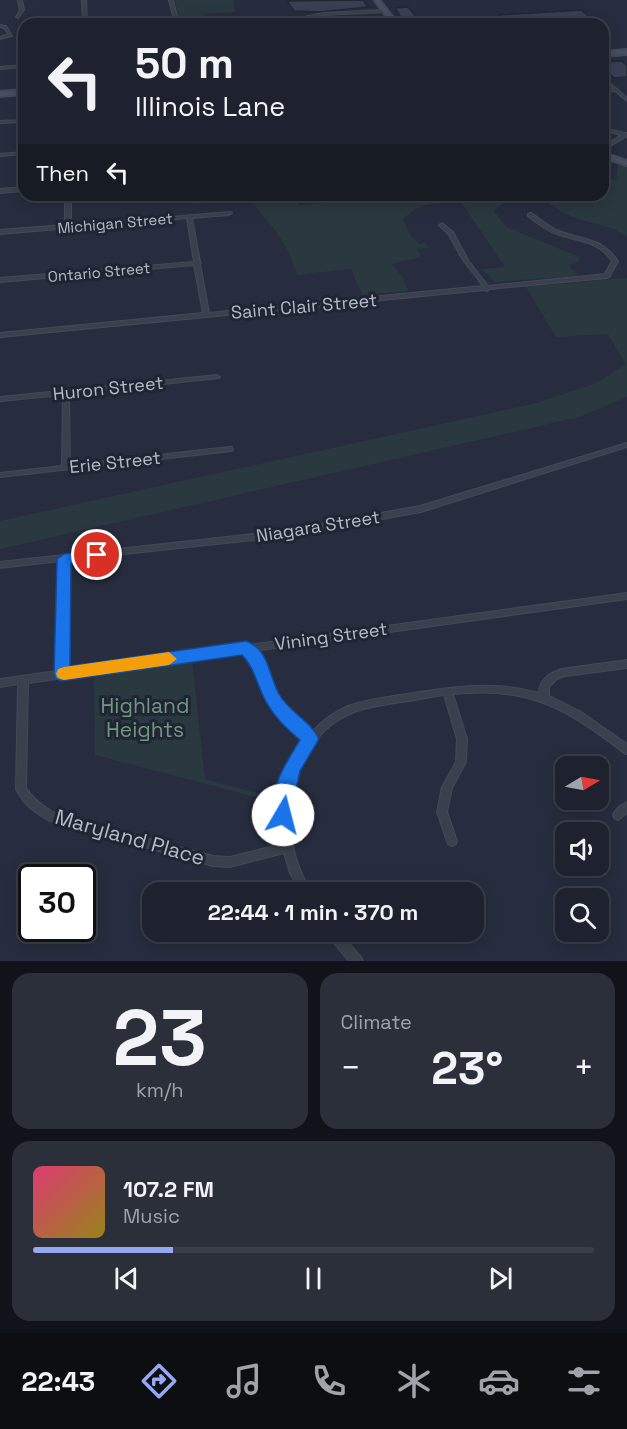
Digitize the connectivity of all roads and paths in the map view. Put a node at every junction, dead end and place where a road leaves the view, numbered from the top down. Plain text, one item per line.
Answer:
1 (20, 0) edge
2 (84, 0) edge
3 (171, 0) edge
4 (377, 0) edge
5 (385, 10) junction
6 (18, 17) dead end
7 (85, 18) edge
8 (176, 18) edge
9 (303, 18) edge
10 (390, 18) edge
11 (0, 26) edge
12 (0, 38) edge
13 (627, 54) edge
14 (609, 55) edge
15 (18, 66) edge
16 (0, 68) edge
17 (609, 84) edge
18 (616, 90) junction
19 (609, 91) edge
20 (18, 92) edge
21 (0, 94) edge
22 (627, 100) edge
23 (18, 121) edge
24 (0, 122) edge
25 (609, 131) edge
26 (626, 135) edge
27 (609, 148) edge
28 (18, 154) edge
29 (609, 154) edge
30 (0, 155) edge
31 (627, 161) edge
32 (18, 190) edge
33 (0, 191) edge
34 (68, 201) edge
35 (229, 213) dead end
36 (530, 215) dead end
37 (189, 217) junction
38 (442, 225) dead end
39 (68, 227) junction
40 (0, 232) edge
41 (198, 263) junction
42 (0, 280) edge
43 (487, 289) junction
44 (206, 315) junction
45 (0, 334) edge
46 (217, 377) dead end
47 (66, 393) junction
48 (0, 399) edge
49 (627, 445) edge
50 (229, 449) dead end
51 (66, 468) junction
52 (0, 475) edge
53 (64, 559) junction
54 (0, 566) edge
55 (627, 596) edge
56 (246, 648) junction
57 (627, 664) edge
58 (62, 674) junction
59 (23, 680) junction
60 (0, 683) edge
61 (447, 691) junction
62 (544, 699) junction
63 (311, 739) junction
64 (627, 750) edge
65 (627, 807) edge
66 (618, 815) dead end
67 (452, 841) dead end
68 (286, 848) junction
69 (300, 882) edge
70 (341, 942) edge
71 (357, 961) edge

1 - 6 street
2 - 7 street
3 - 8 street
4 - 5 main road
5 - 9 street
5 - 10 main road
11 - 12 street
13 - 14 main road
15 - 16 street
17 - 18 street
18 - 19 street
18 - 22 street
20 - 21 main road
23 - 24 street
25 - 26 street
26 - 27 street
28 - 30 street
29 - 31 main road
32 - 33 street
34 - 39 street
35 - 37 street, Michigan Street
36 - 43 street, Saint Clair Street
37 - 39 street, Michigan Street
37 - 41 street
38 - 43 street
39 - 40 street, Michigan Street
41 - 42 street, Ontario Street
41 - 44 street
43 - 44 street, Saint Clair Street
44 - 45 street, Saint Clair Street
46 - 47 street, Huron Street
47 - 48 street, Huron Street
47 - 51 street
49 - 53 street, Niagara Street
50 - 51 street, Erie Street
51 - 52 street, Erie Street
53 - 54 street, Niagara Street
53 - 58 street
55 - 56 street, Vining Street
56 - 58 street, Vining Street
56 - 63 street
57 - 62 street
58 - 59 street, Vining Street
59 - 60 street, Vining Street
59 - 68 street, Maryland Place
61 - 62 street
61 - 63 street
61 - 67 street
62 - 64 street
63 - 68 street
65 - 66 street
68 - 69 street
70 - 71 street

